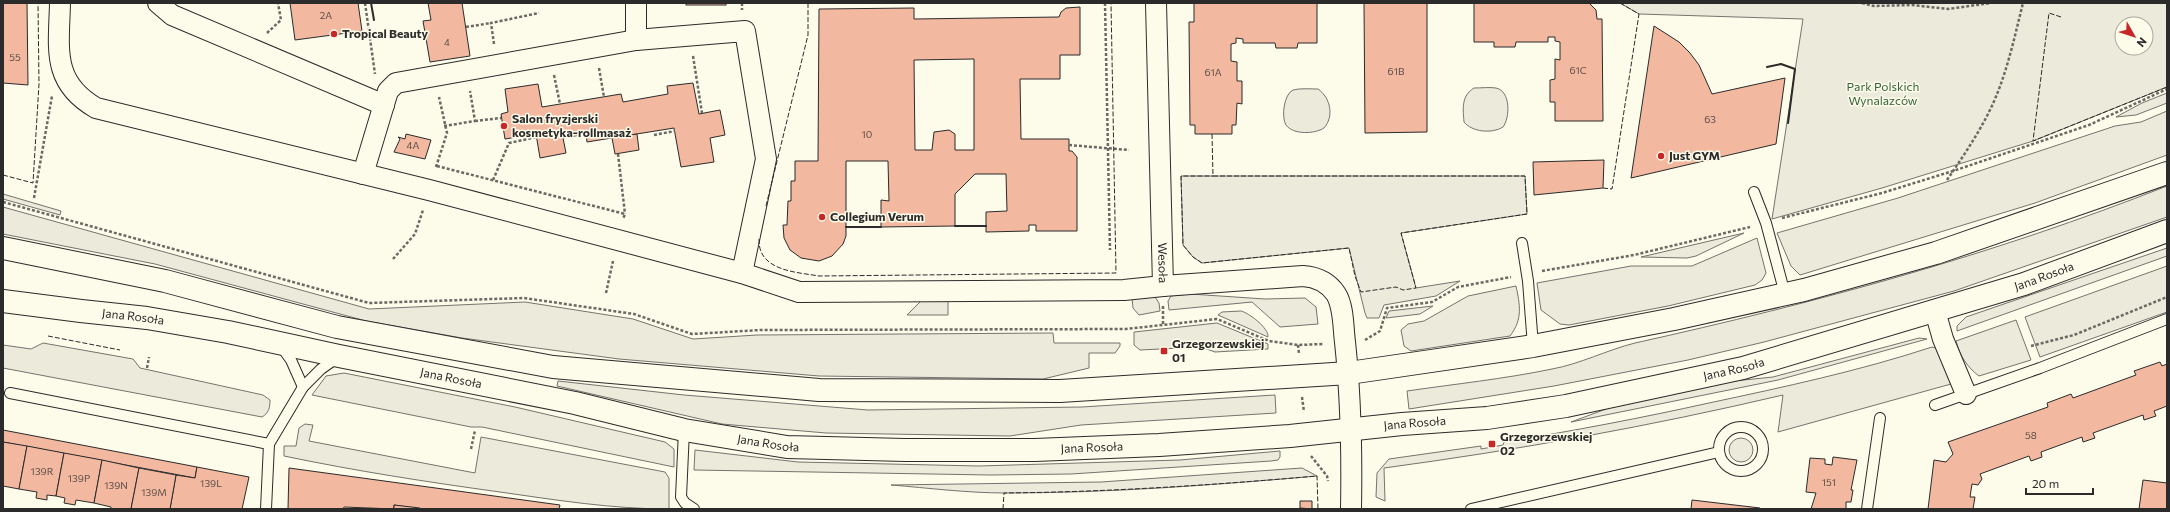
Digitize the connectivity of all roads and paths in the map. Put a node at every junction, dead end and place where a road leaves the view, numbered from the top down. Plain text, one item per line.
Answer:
1 (60, 3) edge
2 (158, 3) edge
3 (278, 3) edge
4 (365, 3) edge
5 (636, 3) edge
6 (1104, 3) edge
7 (1156, 3) edge
8 (1862, 3) edge
9 (1991, 3) edge
10 (2022, 3) edge
11 (540, 13) dead end
12 (490, 23) junction
13 (466, 27) dead end
14 (691, 36) junction
15 (262, 39) dead end
16 (636, 40) junction
17 (595, 47) junction
18 (546, 57) junction
19 (498, 65) junction
20 (52, 96) dead end
21 (604, 97) dead end
22 (386, 98) junction
23 (560, 104) dead end
24 (472, 106) dead end
25 (702, 113) dead end
26 (501, 118) dead end
27 (475, 121) junction
28 (444, 126) dead end
29 (674, 131) dead end
30 (654, 135) dead end
31 (537, 137) dead end
32 (1069, 145) dead end
33 (1109, 149) junction
34 (1129, 150) dead end
35 (618, 154) dead end
36 (2167, 172) edge
37 (364, 174) junction
38 (493, 180) dead end
39 (1946, 180) dead end
40 (1754, 192) dead end
41 (34, 198) dead end
42 (3, 202) edge
43 (625, 214) dead end
44 (2167, 231) edge
45 (1522, 243) dead end
46 (3, 248) edge
47 (1110, 250) dead end
48 (742, 274) junction
49 (1163, 286) junction
50 (1785, 294) junction
51 (2167, 297) edge
52 (3, 300) edge
53 (1935, 311) junction
54 (2167, 319) edge
55 (279, 343) junction
56 (1319, 344) dead end
57 (1533, 346) junction
58 (2031, 346) dead end
59 (339, 356) junction
60 (150, 357) dead end
61 (148, 368) dead end
62 (1348, 373) junction
63 (302, 387) junction
64 (1302, 390) dead end
65 (10, 393) dead end
66 (1966, 394) junction
67 (1935, 405) dead end
68 (1304, 413) dead end
69 (1880, 418) dead end
70 (475, 430) dead end
71 (684, 430) junction
72 (1352, 430) junction
73 (269, 444) junction
74 (471, 449) dead end
75 (1309, 452) dead end
76 (1719, 452) junction
77 (1328, 487) dead end
78 (266, 509) edge
79 (694, 509) edge
80 (1351, 509) edge
81 (1471, 509) edge
82 (1867, 509) edge

1 - 37 street
2 - 22 street
3 - 15 path
4 - 22 path
5 - 16 street
6 - 33 path
7 - 49 street, Wesoła
8 - 9 path
10 - 39 path
11 - 12 path
12 - 13 path
12 - 19 path
14 - 16 street
14 - 25 path
14 - 48 street
16 - 17 street
17 - 18 street
17 - 21 path
18 - 19 street
18 - 23 path
19 - 22 street
20 - 41 path
22 - 37 street
24 - 27 path
26 - 27 path
27 - 28 path
29 - 30 path
31 - 38 path
32 - 33 path
33 - 34 path
33 - 47 path
35 - 43 path
36 - 50 main road
37 - 48 street
40 - 50 lane
42 - 56 path
44 - 53 main road, Jana Rosoła
45 - 57 lane
46 - 62 main road
48 - 49 street
49 - 62 street, Wesoła
50 - 57 main road
51 - 58 path
52 - 55 main road, Jana Rosoła
53 - 66 street
53 - 72 main road, Jana Rosoła
54 - 66 lane
55 - 59 main road, Jana Rosoła
55 - 63 lane
57 - 62 main road
59 - 63 lane
59 - 71 main road, Jana Rosoła
60 - 61 path
62 - 72 street, Wesoła
63 - 73 lane
64 - 68 path
65 - 73 lane
66 - 67 lane
69 - 82 lane
70 - 74 path
71 - 72 main road, Jana Rosoła
71 - 79 lane
72 - 80 street, Wesoła
73 - 78 lane
75 - 77 path
76 - 76 lane
76 - 81 lane

